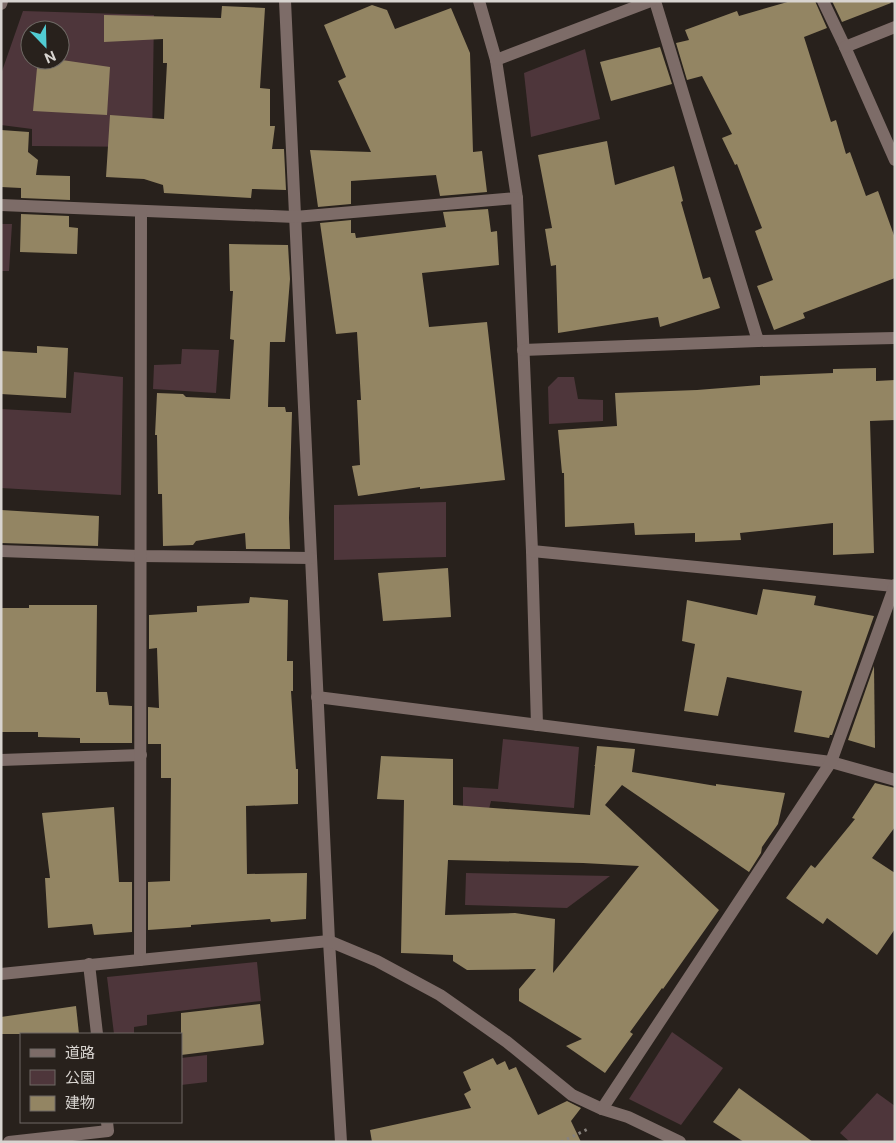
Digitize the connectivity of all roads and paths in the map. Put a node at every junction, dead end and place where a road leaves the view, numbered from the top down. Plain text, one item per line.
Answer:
1 (285, 1) edge
2 (479, 1) edge
3 (651, 1) edge
4 (655, 1) edge
5 (823, 1) edge
6 (895, 27) edge
7 (845, 47) junction
8 (496, 60) junction
9 (895, 160) edge
10 (517, 198) junction
11 (1, 205) edge
12 (140, 211) junction
13 (295, 217) junction
14 (895, 338) edge
15 (758, 341) junction
16 (523, 350) junction
17 (1, 551) edge
18 (532, 551) junction
19 (140, 556) junction
20 (311, 558) junction
21 (895, 585) edge
22 (318, 697) junction
23 (537, 725) junction
24 (141, 755) junction
25 (1, 760) edge
26 (831, 762) junction
27 (895, 780) edge
28 (329, 941) junction
29 (140, 960) junction
30 (89, 964) junction
31 (1, 974) edge
32 (97, 1033) edge
33 (602, 1109) junction
34 (107, 1123) edge
35 (9, 1142) edge
36 (341, 1142) edge
37 (680, 1142) edge

1 - 13 street
2 - 8 street
3 - 8 street
4 - 15 street
5 - 7 street
6 - 7 street
7 - 9 street
8 - 10 street
10 - 13 street
10 - 16 street
11 - 12 street
12 - 13 street
12 - 19 street
13 - 20 street
14 - 15 street
15 - 16 street
16 - 18 street
17 - 19 street
18 - 21 street
18 - 23 street
19 - 20 street
19 - 24 street
20 - 22 street
21 - 26 street
22 - 23 street
22 - 28 street
23 - 26 street
24 - 25 street
24 - 29 street
26 - 27 street
26 - 33 street
28 - 29 street
28 - 33 street
28 - 36 street
29 - 30 street
30 - 31 street
30 - 32 street
33 - 37 street
34 - 35 street

